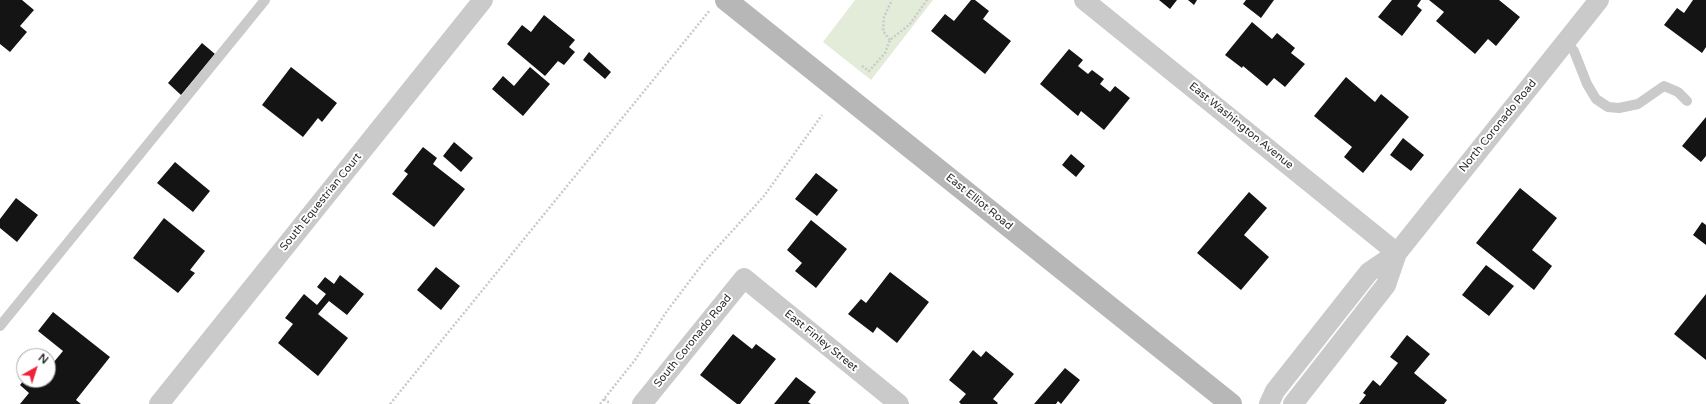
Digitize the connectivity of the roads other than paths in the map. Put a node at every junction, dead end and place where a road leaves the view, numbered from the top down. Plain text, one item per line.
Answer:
1 (265, 0) edge
2 (483, 0) edge
3 (1084, 0) edge
4 (719, 3) edge
5 (1590, 3) edge
6 (1566, 42) junction
7 (1687, 101) dead end
8 (1397, 253) junction
9 (744, 278) joint
10 (0, 326) edge
11 (159, 404) edge
12 (642, 404) edge
13 (898, 404) edge
14 (1230, 404) edge
15 (1269, 404) edge
16 (1293, 404) edge

1 - 10 lane
2 - 11 street, South Equestrian Court
3 - 8 street, East Washington Avenue
4 - 14 main road, East Elliot Road
5 - 6 street, North Coronado Road
6 - 7 lane
6 - 8 street, North Coronado Road
8 - 15 street, North Coronado Road
8 - 16 street, North Coronado Road
9 - 12 street, South Coronado Road
9 - 13 street, East Finley Street

